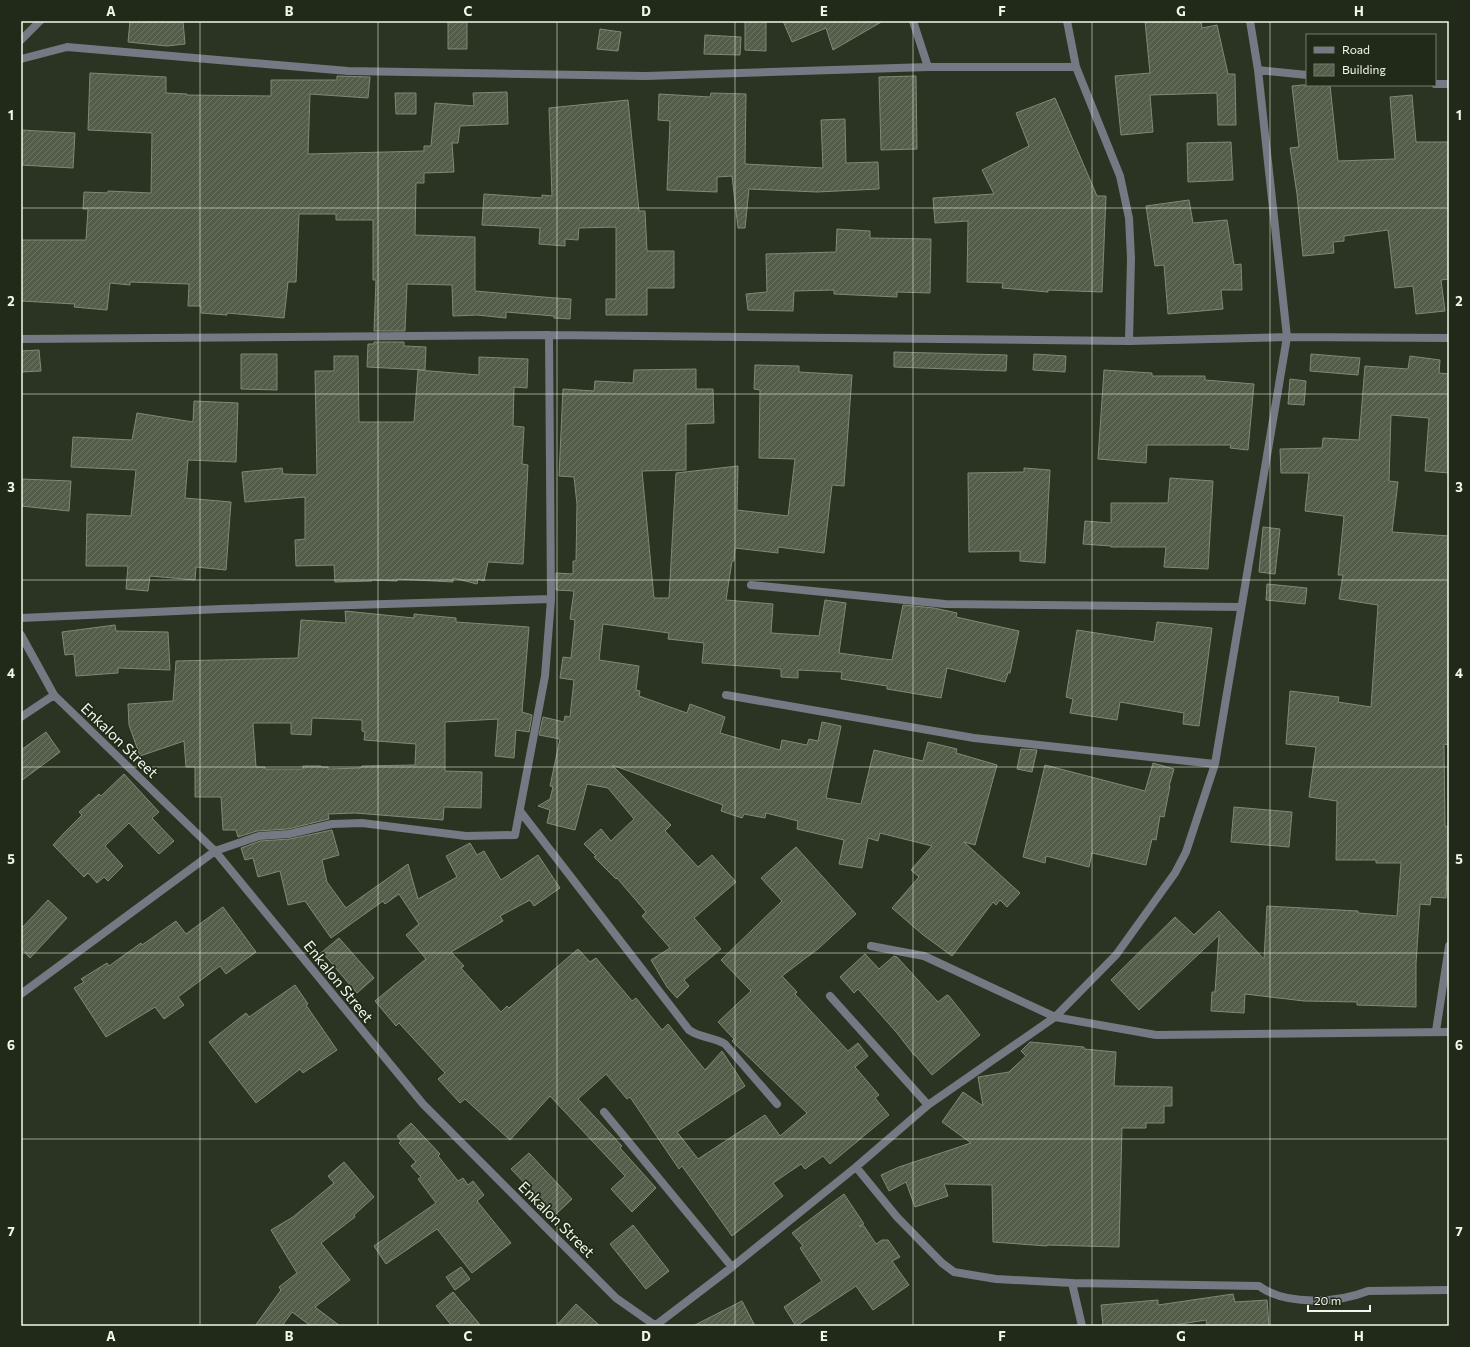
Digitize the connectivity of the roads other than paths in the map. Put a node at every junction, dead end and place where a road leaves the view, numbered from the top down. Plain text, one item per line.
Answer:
1 (40, 21) edge
2 (912, 21) edge
3 (1067, 21) edge
4 (1250, 21) edge
5 (21, 40) edge
6 (21, 60) edge
7 (928, 67) junction
8 (1076, 67) junction
9 (1258, 70) junction
10 (1306, 75) edge
11 (1436, 84) edge
12 (1449, 84) edge
13 (549, 335) junction
14 (1287, 337) junction
15 (1449, 338) edge
16 (21, 339) edge
17 (1129, 341) junction
18 (751, 584) dead end
19 (551, 599) junction
20 (1241, 607) junction
21 (21, 618) edge
22 (21, 635) edge
23 (726, 694) dead end
24 (54, 695) junction
25 (21, 717) edge
26 (1215, 764) junction
27 (520, 811) junction
28 (215, 851) junction
29 (871, 946) dead end
30 (1449, 946) edge
31 (21, 994) edge
32 (830, 996) dead end
33 (1055, 1016) junction
34 (1436, 1032) junction
35 (1449, 1032) edge
36 (777, 1104) dead end
37 (928, 1105) junction
38 (604, 1112) dead end
39 (856, 1166) junction
40 (732, 1268) junction
41 (1072, 1283) junction
42 (1449, 1290) edge
43 (656, 1325) edge
44 (1082, 1326) edge

1 - 5 street
2 - 7 street
3 - 8 street
4 - 9 street
6 - 7 street
7 - 8 street
8 - 17 street
9 - 10 street
9 - 14 street
11 - 12 street
13 - 16 street
13 - 17 street
13 - 19 street
14 - 15 street
14 - 17 street
14 - 20 street
18 - 20 street
19 - 21 street
19 - 27 street
20 - 26 street
22 - 24 street, Enkalon Street
23 - 26 street
24 - 25 street
24 - 28 street, Enkalon Street
26 - 33 street
27 - 28 street
27 - 36 street
28 - 31 street
28 - 43 street, Enkalon Street
29 - 33 street
30 - 34 street
32 - 37 street
33 - 34 street
33 - 37 street
34 - 35 street
37 - 39 street
38 - 40 street
39 - 40 street
39 - 41 street
40 - 43 street
41 - 42 street
41 - 44 street

